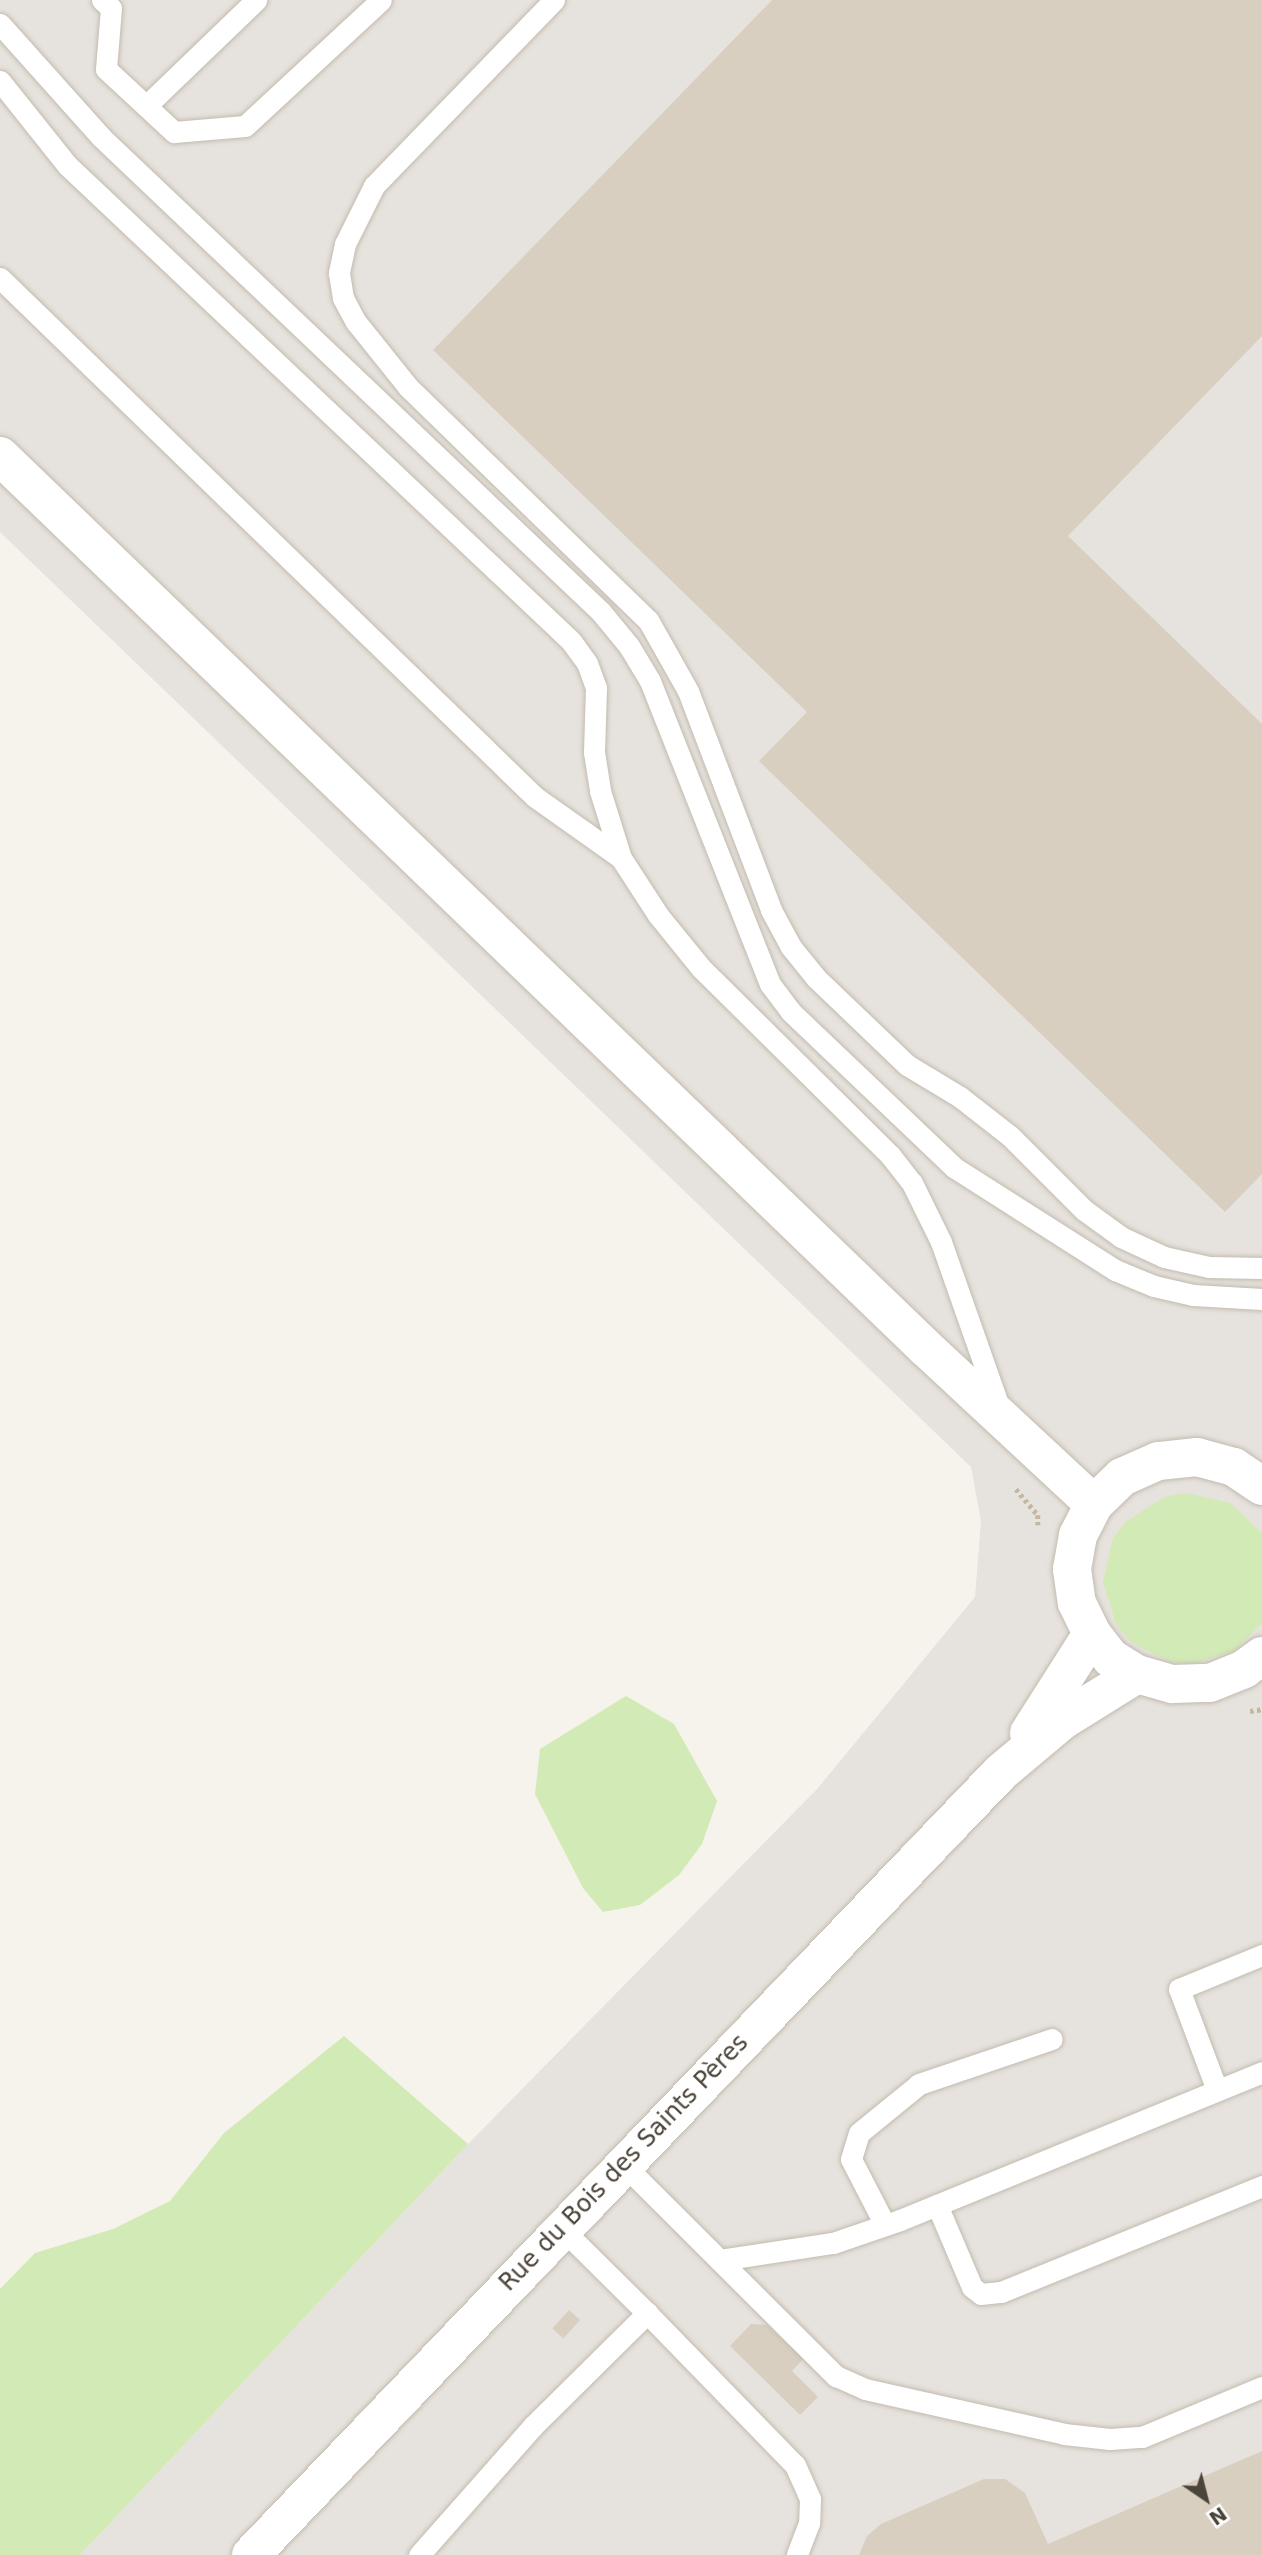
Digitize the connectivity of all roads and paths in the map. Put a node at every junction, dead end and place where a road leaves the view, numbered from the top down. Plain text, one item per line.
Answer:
1 (256, 0) edge
2 (381, 0) edge
3 (554, 0) edge
4 (111, 3) edge
5 (0, 24) edge
6 (0, 81) edge
7 (146, 106) junction
8 (0, 278) edge
9 (0, 456) edge
10 (621, 858) junction
11 (1262, 1268) edge
12 (1262, 1299) edge
13 (1013, 1429) junction
14 (1013, 1485) dead end
15 (1262, 1486) edge
16 (1094, 1504) junction
17 (1037, 1540) dead end
18 (1091, 1634) junction
19 (1256, 1666) edge
20 (1137, 1674) junction
21 (1262, 1709) edge
22 (1235, 1715) dead end
23 (1000, 1773) junction
24 (1262, 1955) edge
25 (1052, 2039) dead end
26 (1262, 2072) edge
27 (1217, 2090) junction
28 (623, 2164) junction
29 (1262, 2186) edge
30 (937, 2205) junction
31 (885, 2225) junction
32 (561, 2228) junction
33 (720, 2260) junction
34 (647, 2314) junction
35 (1262, 2387) edge
36 (251, 2555) edge
37 (419, 2555) edge
38 (796, 2555) edge

1 - 7 lane
2 - 7 lane
3 - 11 lane
4 - 7 lane
5 - 12 lane
6 - 10 lane
8 - 10 lane
9 - 13 street
10 - 13 lane
13 - 16 street
14 - 17 path
15 - 16 street
16 - 18 street
18 - 20 street
18 - 23 street, Rue du Bois des Saints Pères
19 - 20 street
20 - 23 street, Rue du Bois des Saints Pères
21 - 22 path
23 - 28 street, Rue du Bois des Saints Pères
24 - 27 lane
25 - 31 lane
26 - 27 lane
27 - 30 lane
28 - 32 street, Rue du Bois des Saints Pères
28 - 33 lane
29 - 30 lane
30 - 31 lane
31 - 33 lane
32 - 34 lane
32 - 36 street, Rue du Bois des Saints Pères
33 - 35 lane
34 - 37 lane
34 - 38 lane

